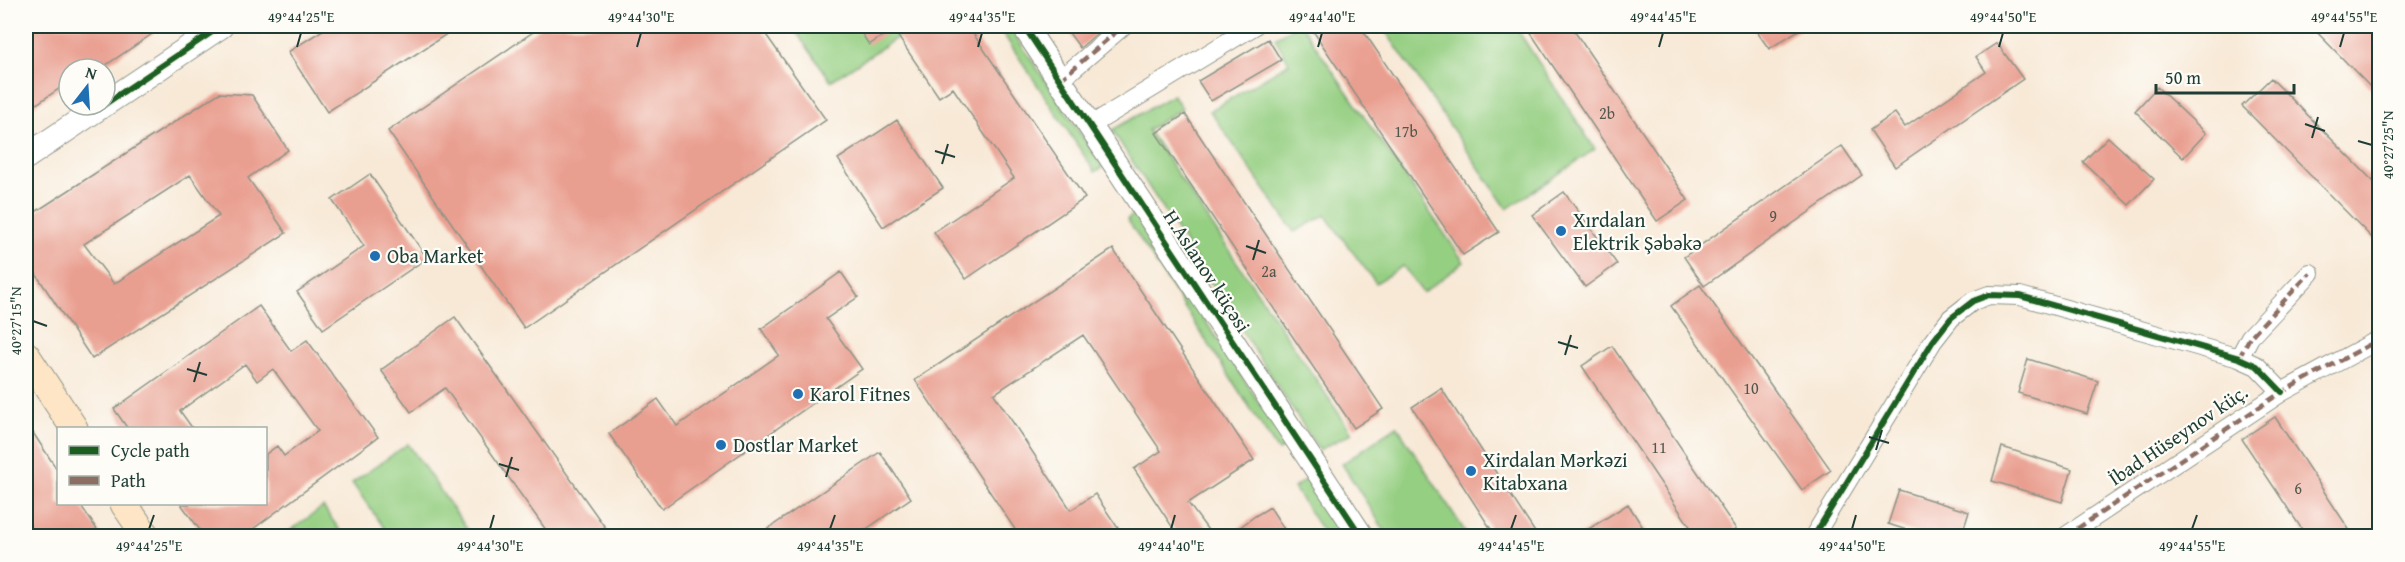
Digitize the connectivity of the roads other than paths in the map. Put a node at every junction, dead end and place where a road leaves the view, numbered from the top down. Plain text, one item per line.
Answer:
1 (221, 26) edge
2 (1024, 26) edge
3 (1124, 26) edge
4 (1254, 26) edge
5 (1060, 80) junction
6 (117, 95) edge
7 (85, 117) edge
8 (1091, 126) junction
9 (26, 157) edge
10 (2310, 273) dead end
11 (2379, 339) edge
12 (26, 355) edge
13 (2239, 358) junction
14 (2282, 392) junction
15 (73, 427) edge
16 (125, 505) edge
17 (1816, 536) edge
18 (146, 537) edge
19 (1361, 537) edge
20 (2066, 537) edge

1 - 6 street
2 - 5 street, H.Aslanov küçəsi
3 - 5 street
4 - 8 street
5 - 8 street, H.Aslanov küçəsi
7 - 9 street
8 - 19 street, H.Aslanov küçəsi
10 - 13 street
11 - 14 street, İbad Hüseynov küç.
12 - 15 main road
13 - 14 street
13 - 17 street
14 - 20 street, İbad Hüseynov küç.
16 - 18 main road

